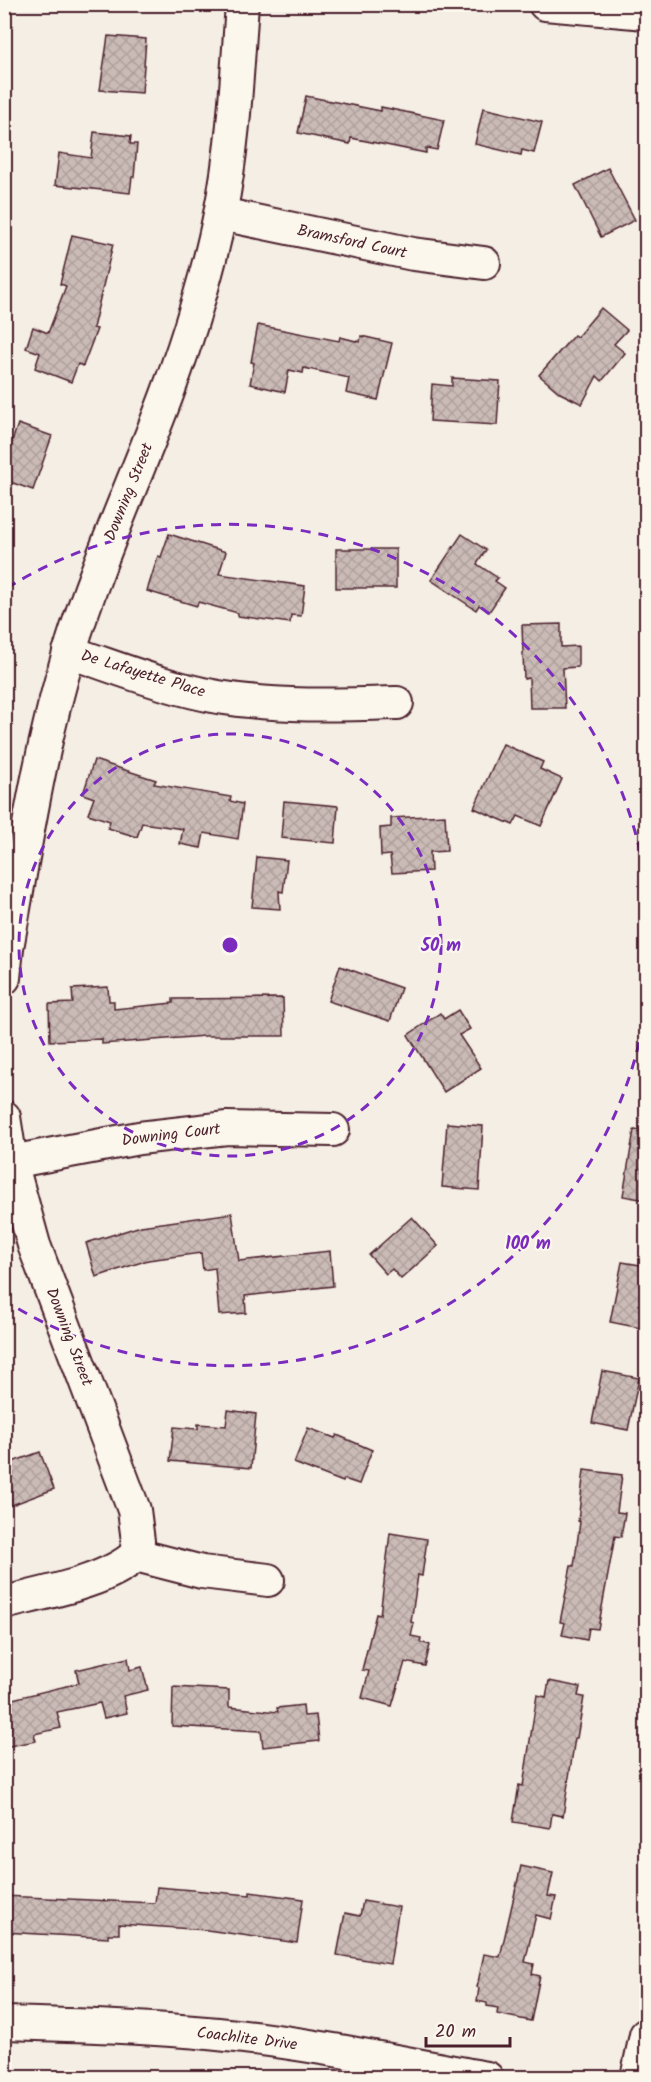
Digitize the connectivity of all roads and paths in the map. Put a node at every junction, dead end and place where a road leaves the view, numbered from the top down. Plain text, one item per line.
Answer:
1 (242, 4) edge
2 (545, 4) edge
3 (646, 13) edge
4 (221, 214) junction
5 (484, 263) dead end
6 (69, 651) junction
7 (397, 704) dead end
8 (4, 978) edge
9 (4, 1118) edge
10 (333, 1130) dead end
11 (11, 1162) junction
12 (136, 1555) junction
13 (268, 1580) dead end
14 (4, 1603) edge
15 (4, 2022) edge
16 (646, 2035) edge
17 (488, 2078) edge
18 (637, 2078) edge

1 - 4 street, Downing Street
2 - 3 street
4 - 5 street, Bramsford Court
4 - 6 street, Downing Street
6 - 7 street, De Lafayette Place
6 - 8 street, Downing Street
9 - 11 street, Downing Street
10 - 11 street, Downing Court
11 - 12 street, Downing Street
12 - 13 street
12 - 14 street
15 - 17 street, Coachlite Drive
16 - 18 street

